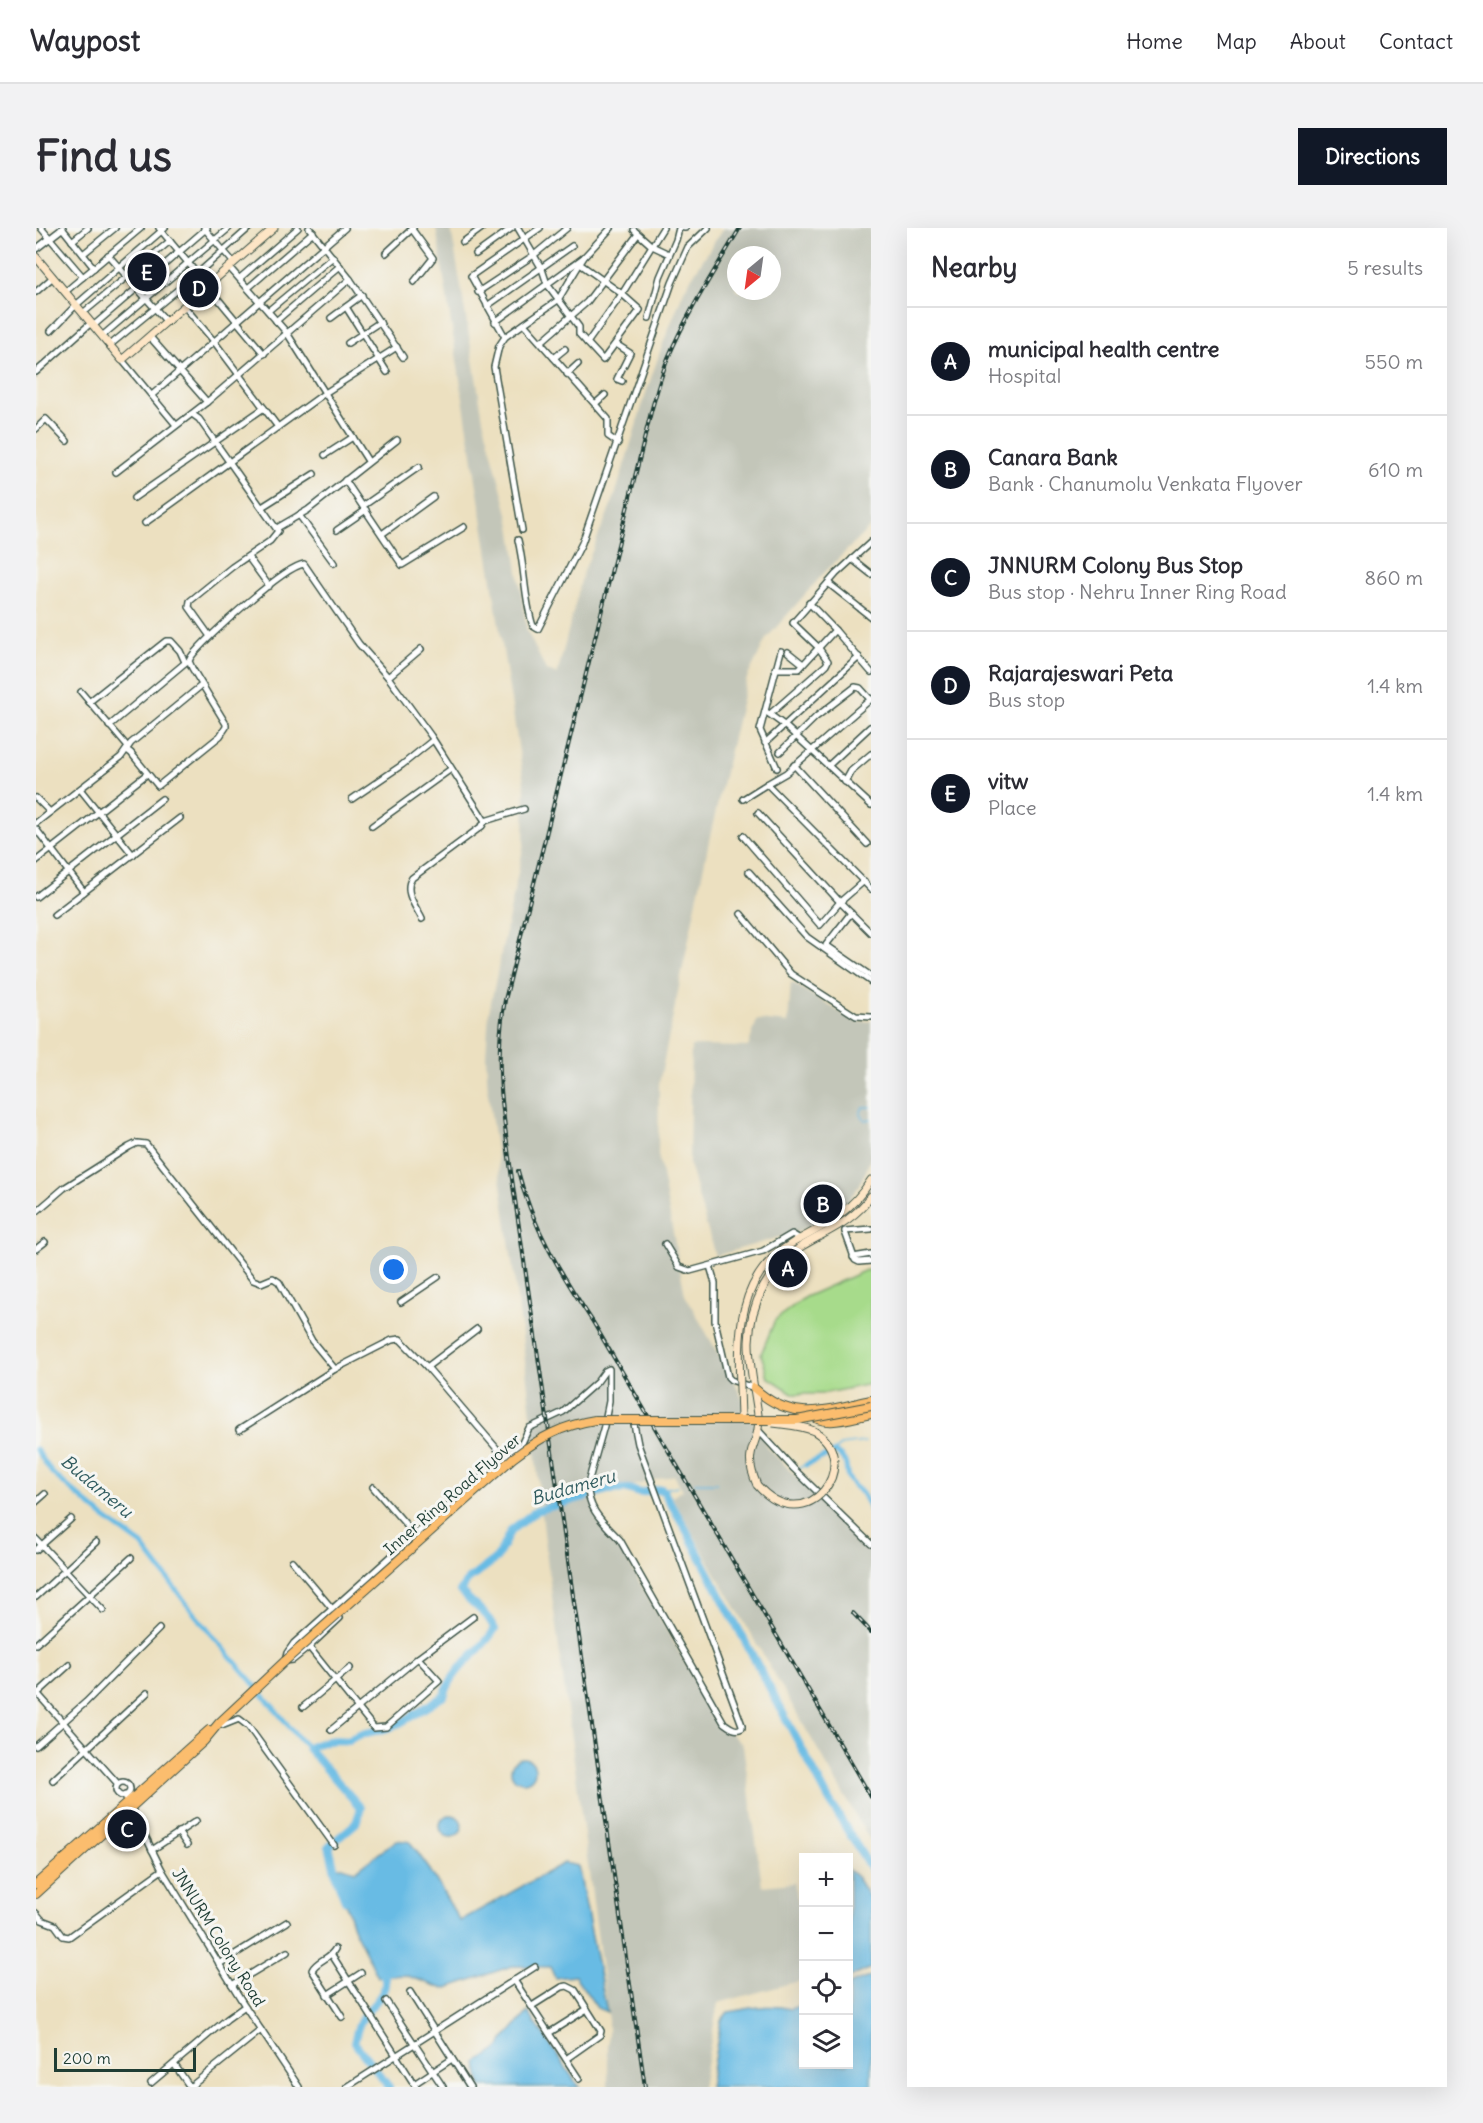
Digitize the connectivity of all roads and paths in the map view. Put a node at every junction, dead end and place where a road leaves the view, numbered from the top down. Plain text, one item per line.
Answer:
1 (40, 228) edge
2 (62, 228) edge
3 (88, 228) edge
4 (115, 228) edge
5 (141, 228) edge
6 (206, 228) edge
7 (229, 228) edge
8 (249, 228) edge
9 (298, 228) edge
10 (345, 228) edge
11 (412, 228) edge
12 (482, 228) edge
13 (512, 228) edge
14 (518, 228) edge
15 (540, 228) edge
16 (567, 228) edge
17 (663, 228) edge
18 (679, 228) edge
19 (708, 228) edge
20 (162, 229) edge
21 (609, 229) edge
22 (268, 230) edge
23 (311, 230) edge
24 (635, 230) edge
25 (50, 238) junction
26 (524, 239) junction
27 (215, 240) junction
28 (72, 241) junction
29 (170, 241) junction
30 (464, 242) dead end
31 (324, 246) junction
32 (572, 246) dead end
33 (652, 246) junction
34 (36, 249) edge
35 (223, 250) junction
36 (178, 251) junction
37 (386, 253) dead end
38 (83, 254) junction
39 (476, 254) dead end
40 (669, 254) junction
41 (108, 255) junction
42 (534, 255) junction
43 (36, 257) edge
44 (333, 257) junction
45 (584, 257) junction
46 (188, 263) junction
47 (580, 264) junction
48 (232, 265) junction
49 (340, 266) junction
50 (119, 267) junction
51 (94, 268) junction
52 (542, 269) junction
53 (197, 274) junction
54 (127, 276) junction
55 (53, 277) junction
56 (83, 277) junction
57 (240, 278) junction
58 (351, 279) junction
59 (603, 281) junction
60 (414, 282) dead end
61 (548, 284) junction
62 (208, 286) junction
63 (136, 287) junction
64 (248, 288) junction
65 (36, 292) edge
66 (65, 292) junction
67 (478, 292) junction
68 (622, 294) junction
69 (362, 295) junction
70 (146, 298) junction
71 (558, 300) junction
72 (260, 302) junction
73 (76, 305) junction
74 (184, 306) junction
75 (487, 306) junction
76 (346, 307) junction
77 (154, 309) junction
78 (268, 311) junction
79 (83, 313) junction
80 (571, 316) junction
81 (331, 318) dead end
82 (649, 318) dead end
83 (237, 321) junction
84 (276, 321) junction
85 (380, 321) junction
86 (167, 322) junction
87 (495, 322) junction
88 (92, 324) junction
89 (524, 324) junction
90 (51, 331) dead end
91 (286, 333) junction
92 (362, 334) junction
93 (102, 336) junction
94 (150, 337) junction
95 (505, 338) junction
96 (213, 340) junction
97 (541, 342) junction
98 (348, 343) dead end
99 (587, 343) junction
100 (616, 344) junction
101 (110, 345) junction
102 (397, 347) junction
103 (565, 350) dead end
104 (264, 354) junction
105 (404, 357) dead end
106 (379, 358) junction
107 (554, 358) junction
108 (122, 360) junction
109 (578, 364) dead end
110 (179, 370) junction
111 (36, 372) edge
112 (387, 372) dead end
113 (239, 374) junction
114 (567, 374) junction
115 (622, 381) dead end
116 (325, 393) junction
117 (152, 395) junction
118 (605, 395) dead end
119 (207, 402) junction
120 (595, 404) junction
121 (264, 408) junction
122 (192, 414) junction
123 (176, 425) junction
124 (278, 427) junction
125 (36, 429) edge
126 (353, 437) junction
127 (398, 440) dead end
128 (67, 441) dead end
129 (214, 441) junction
130 (618, 443) junction
131 (325, 455) dead end
132 (368, 461) junction
133 (229, 463) junction
134 (419, 467) dead end
135 (116, 472) dead end
136 (314, 474) dead end
137 (345, 480) junction
138 (433, 497) dead end
139 (134, 498) dead end
140 (262, 507) junction
141 (364, 508) junction
142 (299, 515) junction
143 (145, 523) dead end
144 (464, 527) dead end
145 (277, 528) junction
146 (337, 530) dead end
147 (522, 530) dead end
148 (382, 534) junction
149 (518, 540) dead end
150 (871, 542) edge
151 (865, 548) junction
152 (871, 553) edge
153 (248, 557) junction
154 (852, 559) junction
155 (333, 563) dead end
156 (871, 574) edge
157 (828, 583) junction
158 (269, 586) junction
159 (809, 603) junction
160 (871, 617) edge
161 (835, 630) junction
162 (210, 635) junction
163 (818, 647) junction
164 (421, 649) dead end
165 (781, 651) dead end
166 (788, 652) dead end
167 (859, 657) junction
168 (187, 661) junction
169 (803, 664) junction
170 (775, 669) junction
171 (871, 672) edge
172 (388, 677) junction
173 (202, 685) junction
174 (81, 692) dead end
175 (871, 699) edge
176 (89, 702) junction
177 (767, 713) junction
178 (784, 725) junction
179 (109, 726) junction
180 (870, 727) edge
181 (796, 737) junction
182 (433, 740) junction
183 (765, 742) junction
184 (127, 748) junction
185 (811, 750) junction
186 (780, 752) dead end
187 (871, 754) edge
188 (794, 765) junction
189 (828, 766) junction
190 (777, 768) dead end
191 (451, 769) junction
192 (147, 774) junction
193 (845, 782) junction
194 (767, 784) junction
195 (80, 789) junction
196 (36, 798) edge
197 (162, 799) dead end
198 (352, 799) dead end
199 (743, 799) dead end
200 (871, 805) edge
201 (524, 809) dead end
202 (50, 812) junction
203 (99, 812) junction
204 (758, 813) dead end
205 (180, 818) dead end
206 (485, 822) junction
207 (36, 823) edge
208 (372, 826) dead end
209 (36, 829) edge
210 (117, 834) junction
211 (743, 836) dead end
212 (867, 844) dead end
213 (51, 849) junction
214 (133, 855) junction
215 (36, 861) edge
216 (69, 872) junction
217 (749, 872) dead end
218 (864, 881) junction
219 (871, 889) edge
220 (84, 892) junction
221 (36, 897) edge
222 (840, 902) junction
223 (852, 913) junction
224 (741, 914) dead end
225 (54, 915) dead end
226 (422, 919) dead end
227 (871, 933) edge
228 (871, 976) edge
229 (871, 982) edge
230 (871, 1017) edge
231 (871, 1180) edge
232 (871, 1196) edge
233 (37, 1209) edge
234 (842, 1224) junction
235 (871, 1229) edge
236 (845, 1232) junction
237 (797, 1241) junction
238 (45, 1242) dead end
239 (665, 1244) dead end
240 (36, 1249) edge
241 (871, 1254) edge
242 (853, 1257) junction
243 (871, 1261) edge
244 (710, 1266) junction
245 (438, 1277) dead end
246 (401, 1302) dead end
247 (477, 1329) dead end
248 (427, 1367) junction
249 (335, 1370) junction
250 (754, 1388) junction
251 (871, 1400) edge
252 (871, 1406) edge
253 (808, 1412) junction
254 (871, 1414) edge
255 (633, 1419) junction
256 (743, 1420) junction
257 (239, 1430) dead end
258 (758, 1430) junction
259 (504, 1457) junction
260 (373, 1487) dead end
261 (45, 1494) dead end
262 (36, 1502) edge
263 (71, 1519) dead end
264 (415, 1535) junction
265 (36, 1539) edge
266 (96, 1542) dead end
267 (871, 1544) edge
268 (41, 1545) junction
269 (36, 1550) edge
270 (131, 1558) dead end
271 (292, 1561) dead end
272 (66, 1570) junction
273 (89, 1595) junction
274 (36, 1597) edge
275 (332, 1610) junction
276 (104, 1611) dead end
277 (473, 1617) dead end
278 (159, 1629) dead end
279 (36, 1644) edge
280 (309, 1647) junction
281 (418, 1658) junction
282 (285, 1661) junction
283 (69, 1665) dead end
284 (350, 1668) dead end
285 (335, 1680) junction
286 (36, 1693) edge
287 (147, 1693) dead end
288 (303, 1707) dead end
289 (358, 1707) junction
290 (63, 1723) junction
291 (219, 1723) junction
292 (331, 1730) dead end
293 (36, 1746) edge
294 (87, 1750) junction
295 (53, 1780) dead end
296 (118, 1784) junction
297 (128, 1802) junction
298 (196, 1821) dead end
299 (178, 1833) junction
300 (187, 1845) dead end
301 (334, 1845) dead end
302 (152, 1850) junction
303 (162, 1870) junction
304 (36, 1884) edge
305 (36, 1894) edge
306 (36, 1913) edge
307 (287, 1922) dead end
308 (287, 1952) dead end
309 (219, 1964) junction
310 (535, 1967) dead end
311 (361, 1973) dead end
312 (514, 1980) junction
313 (349, 1981) junction
314 (232, 1985) junction
315 (410, 1992) dead end
316 (327, 1995) junction
317 (387, 2001) dead end
318 (245, 2006) junction
319 (532, 2006) junction
320 (587, 2009) junction
321 (342, 2017) dead end
322 (261, 2030) junction
323 (435, 2031) junction
324 (549, 2033) junction
325 (417, 2044) junction
326 (396, 2056) junction
327 (452, 2059) junction
328 (566, 2059) junction
329 (174, 2064) junction
330 (433, 2072) junction
331 (579, 2079) dead end
332 (151, 2083) dead end
333 (357, 2084) edge
334 (415, 2085) edge
335 (190, 2087) edge
336 (299, 2087) edge
337 (347, 2087) edge
338 (443, 2087) edge
339 (470, 2087) edge

1 - 25 street
2 - 25 street
2 - 28 street
3 - 28 street
4 - 38 street
5 - 41 street
6 - 27 street
6 - 36 street
7 - 27 street
8 - 35 street
9 - 57 street
10 - 31 street
11 - 37 street
11 - 60 street
12 - 30 street
13 - 39 street
14 - 26 street
15 - 26 street
16 - 42 street
17 - 33 street
18 - 40 street
19 - 130 street
20 - 29 street
20 - 50 street
21 - 45 street
22 - 48 street
23 - 31 street
23 - 64 street
24 - 33 street
24 - 59 street
25 - 34 street
25 - 56 street
26 - 42 street
26 - 67 street
27 - 35 street
27 - 46 street
28 - 38 street
29 - 36 street
29 - 54 street
31 - 44 street
31 - 72 street
32 - 52 street
33 - 40 street
33 - 68 street
35 - 48 street
35 - 53 street
36 - 46 street
36 - 63 street
38 - 51 street
40 - 82 street
41 - 50 street
41 - 51 street
42 - 52 street
42 - 67 street
43 - 55 street
44 - 49 street
44 - 78 street
45 - 47 street
45 - 61 street
46 - 53 street
46 - 70 street
47 - 59 street
47 - 71 street
48 - 57 street
48 - 62 street
49 - 58 street
49 - 84 street
50 - 54 street
50 - 73 street
51 - 56 street
52 - 61 street
52 - 75 street
53 - 62 street
53 - 77 street
54 - 63 street
54 - 79 street
55 - 65 street
55 - 66 street
56 - 66 street
57 - 64 street
58 - 69 street
58 - 91 street
59 - 68 street
59 - 80 street
61 - 71 street
61 - 87 street
62 - 74 street
62 - 83 street
63 - 70 street
63 - 88 street
64 - 72 street
66 - 73 street
67 - 75 street
68 - 99 street
68 - 100 street
69 - 76 street
69 - 85 street
70 - 77 street
70 - 93 street
71 - 80 street
71 - 89 street
72 - 78 street
72 - 83 street
73 - 79 street
73 - 90 street
74 - 86 street
74 - 96 street
75 - 87 street
76 - 81 street
76 - 92 street
77 - 86 street
77 - 101 street
78 - 84 street
79 - 88 street
80 - 97 street
80 - 99 street
83 - 96 street
83 - 104 street
84 - 91 street
85 - 92 street
85 - 102 street
86 - 94 street
87 - 95 street
88 - 93 street
88 - 111 street
89 - 95 street
89 - 97 street
91 - 104 street
91 - 116 street
92 - 98 street
92 - 106 street
93 - 101 street
94 - 108 street
94 - 110 street
95 - 147 street
96 - 110 street
96 - 113 street
97 - 107 street
99 - 100 street
100 - 115 street
101 - 108 street
102 - 105 street
102 - 106 street
103 - 107 street
104 - 113 street
106 - 112 street
106 - 116 street
107 - 114 street
108 - 117 street
109 - 114 street
110 - 117 street
110 - 119 street
113 - 119 street
113 - 121 street
114 - 120 street
116 - 124 street
116 - 126 street
117 - 123 street
118 - 120 street
119 - 122 street
120 - 130 street
121 - 124 street
121 - 129 street
122 - 123 street
122 - 129 street
123 - 135 street
124 - 133 street
125 - 128 street
126 - 131 street
126 - 132 street
127 - 132 street
129 - 133 street
129 - 139 street
130 - 149 street
132 - 137 street
133 - 140 street
133 - 143 street
134 - 141 street
136 - 140 street
137 - 141 street
137 - 142 street
138 - 148 street
140 - 145 street
141 - 146 street
141 - 148 street
142 - 145 street
142 - 155 street
144 - 148 street
145 - 153 street
150 - 151 street
151 - 152 street
151 - 154 street
153 - 158 street
153 - 162 street
154 - 156 street
154 - 157 street
157 - 159 street
157 - 160 street
158 - 162 street
158 - 172 street
159 - 161 street
159 - 163 street
161 - 163 street
161 - 167 street
162 - 168 street
163 - 169 street
163 - 177 street
164 - 172 street
165 - 170 street
166 - 169 street
167 - 171 street
167 - 178 street
168 - 173 street
168 - 176 street
168 - 179 street
169 - 170 street
170 - 177 street
172 - 182 street
173 - 184 street
173 - 192 street
174 - 176 street
175 - 181 street
175 - 185 street
176 - 179 street
177 - 178 street
177 - 183 street
178 - 181 street
178 - 183 street
179 - 184 street
180 - 189 street
181 - 185 street
181 - 186 street
182 - 191 street
182 - 198 street
183 - 190 street
184 - 192 street
184 - 195 street
185 - 188 street
185 - 189 street
187 - 193 street
188 - 194 street
188 - 212 street
189 - 193 street
191 - 206 street
191 - 208 street
192 - 203 street
193 - 200 street
194 - 199 street
194 - 218 street
195 - 202 street
195 - 203 street
196 - 202 street
197 - 210 street
201 - 206 street
202 - 207 street
203 - 210 street
203 - 213 street
204 - 222 street
205 - 214 street
206 - 226 street
209 - 213 street
210 - 214 street
210 - 216 street
211 - 222 street
213 - 215 street
213 - 216 street
214 - 220 street
216 - 220 street
216 - 221 street
217 - 229 street
218 - 219 street
218 - 222 street
220 - 225 street
222 - 223 street
223 - 227 street
223 - 228 street
224 - 230 street
231 - 237 street
232 - 234 street
233 - 249 street
234 - 236 street
234 - 250 street
235 - 236 street
236 - 242 street
237 - 244 street
237 - 256 street, bridge
238 - 240 street
239 - 244 street
241 - 242 street
242 - 243 street
244 - 250 street
245 - 246 street
247 - 248 street
248 - 249 street
248 - 259 street
249 - 257 street
250 - 253 main road
250 - 258 street
251 - 253 main road
252 - 256 main road, Inner Ring Road Flyover, bridge
253 - 254 main road
255 - 256 main road, Inner Ring Road Flyover, bridge
255 - 259 street
255 - 282 main road, Inner Ring Road Flyover, bridge
256 - 258 street, bridge
258 - 267 street
259 - 264 street
260 - 264 street
261 - 262 street
263 - 268 street
264 - 275 street
265 - 268 street
266 - 272 street
268 - 269 street
268 - 272 street
270 - 273 street
271 - 275 street
272 - 273 street
272 - 274 street
273 - 276 street
273 - 279 street
275 - 280 street
275 - 282 street
277 - 281 street
278 - 290 street
280 - 282 street
280 - 285 street
281 - 289 street
281 - 289 street
282 - 291 main road, Inner Ring Road Flyover
283 - 286 street
284 - 285 street
285 - 288 street
285 - 289 street
286 - 290 street
287 - 294 street
289 - 292 street
290 - 293 street
290 - 294 street
291 - 297 main road, Inner Ring Road Flyover
291 - 301 street
294 - 295 street
294 - 296 street
296 - 297 street
296 - 297 street
297 - 302 street, JNNURM Colony Road
297 - 304 main road
297 - 305 main road
298 - 299 street
299 - 300 street
299 - 302 street
302 - 303 street, JNNURM Colony Road
303 - 306 street
303 - 309 street, JNNURM Colony Road
307 - 309 street
308 - 314 street
309 - 314 street, JNNURM Colony Road
310 - 312 street
311 - 313 street
312 - 319 street
312 - 323 street
313 - 316 street
313 - 316 street
313 - 326 street
314 - 318 street, JNNURM Colony Road
315 - 323 street
316 - 321 street
317 - 325 street
318 - 322 street, JNNURM Colony Road
318 - 329 street
319 - 320 street
319 - 324 street
320 - 324 street
320 - 328 street
322 - 335 street
322 - 336 street, JNNURM Colony Road
323 - 325 street
323 - 327 street
324 - 328 street
325 - 326 street
325 - 330 street
326 - 333 street
326 - 334 street
327 - 330 street
327 - 339 street
328 - 331 street
329 - 332 street
329 - 335 street
330 - 334 street
330 - 338 street
333 - 337 street

